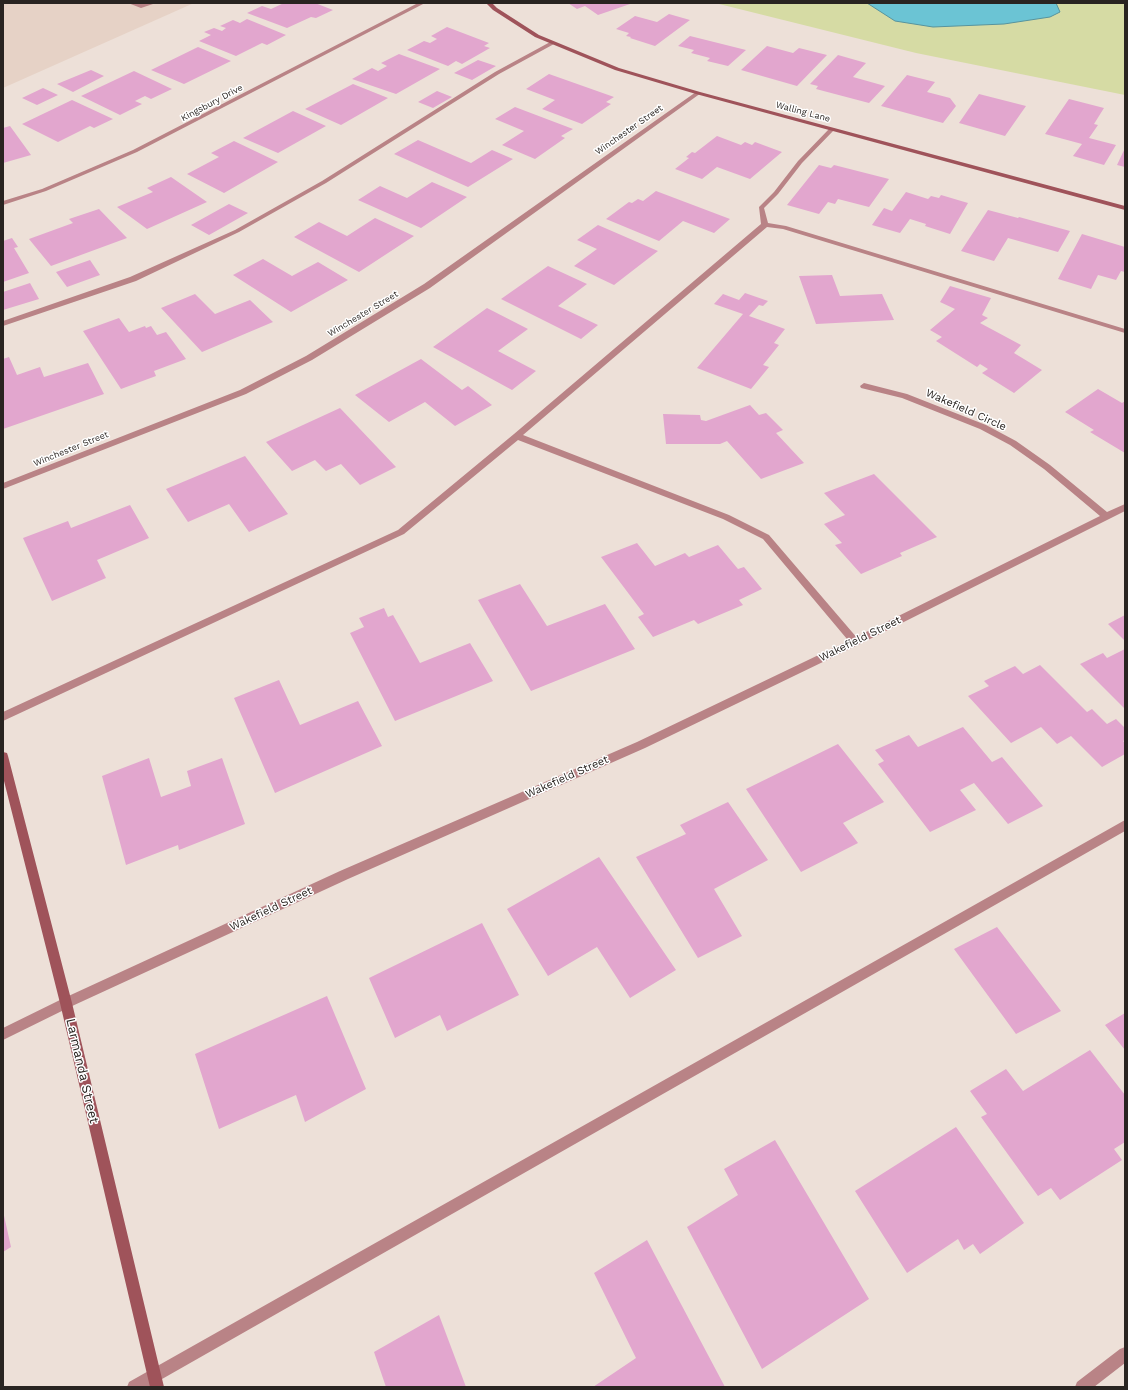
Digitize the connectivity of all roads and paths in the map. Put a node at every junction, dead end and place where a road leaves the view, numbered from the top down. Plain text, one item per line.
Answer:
1 (131, 3) edge
2 (153, 3) edge
3 (422, 3) edge
4 (489, 3) edge
5 (552, 43) junction
6 (698, 93) junction
7 (832, 129) junction
8 (3, 203) edge
9 (1125, 208) edge
10 (765, 225) junction
11 (3, 324) edge
12 (1125, 331) edge
13 (864, 386) dead end
14 (517, 436) junction
15 (3, 486) edge
16 (1125, 507) edge
17 (1106, 516) junction
18 (855, 642) junction
19 (3, 717) edge
20 (3, 756) edge
21 (1125, 825) edge
22 (66, 1003) junction
23 (3, 1034) edge
24 (1125, 1354) edge
25 (156, 1381) edge
26 (134, 1387) edge
27 (1082, 1387) edge

1 - 2 street
3 - 8 street, Kingsbury Drive
4 - 5 street, Walling Lane
5 - 6 street, Walling Lane
5 - 11 street
6 - 7 street, Walling Lane
6 - 15 street, Winchester Street
7 - 9 street, Walling Lane
7 - 10 street
10 - 12 street
10 - 14 street
13 - 17 street, Wakefield Circle
14 - 18 street
14 - 19 street
16 - 17 street, Wakefield Street
17 - 18 street, Wakefield Street
18 - 22 street, Wakefield Street
20 - 22 street, Larmanda Street
21 - 25 street
22 - 23 street, Wakefield Street
22 - 25 street, Larmanda Street
24 - 27 street
25 - 26 street

